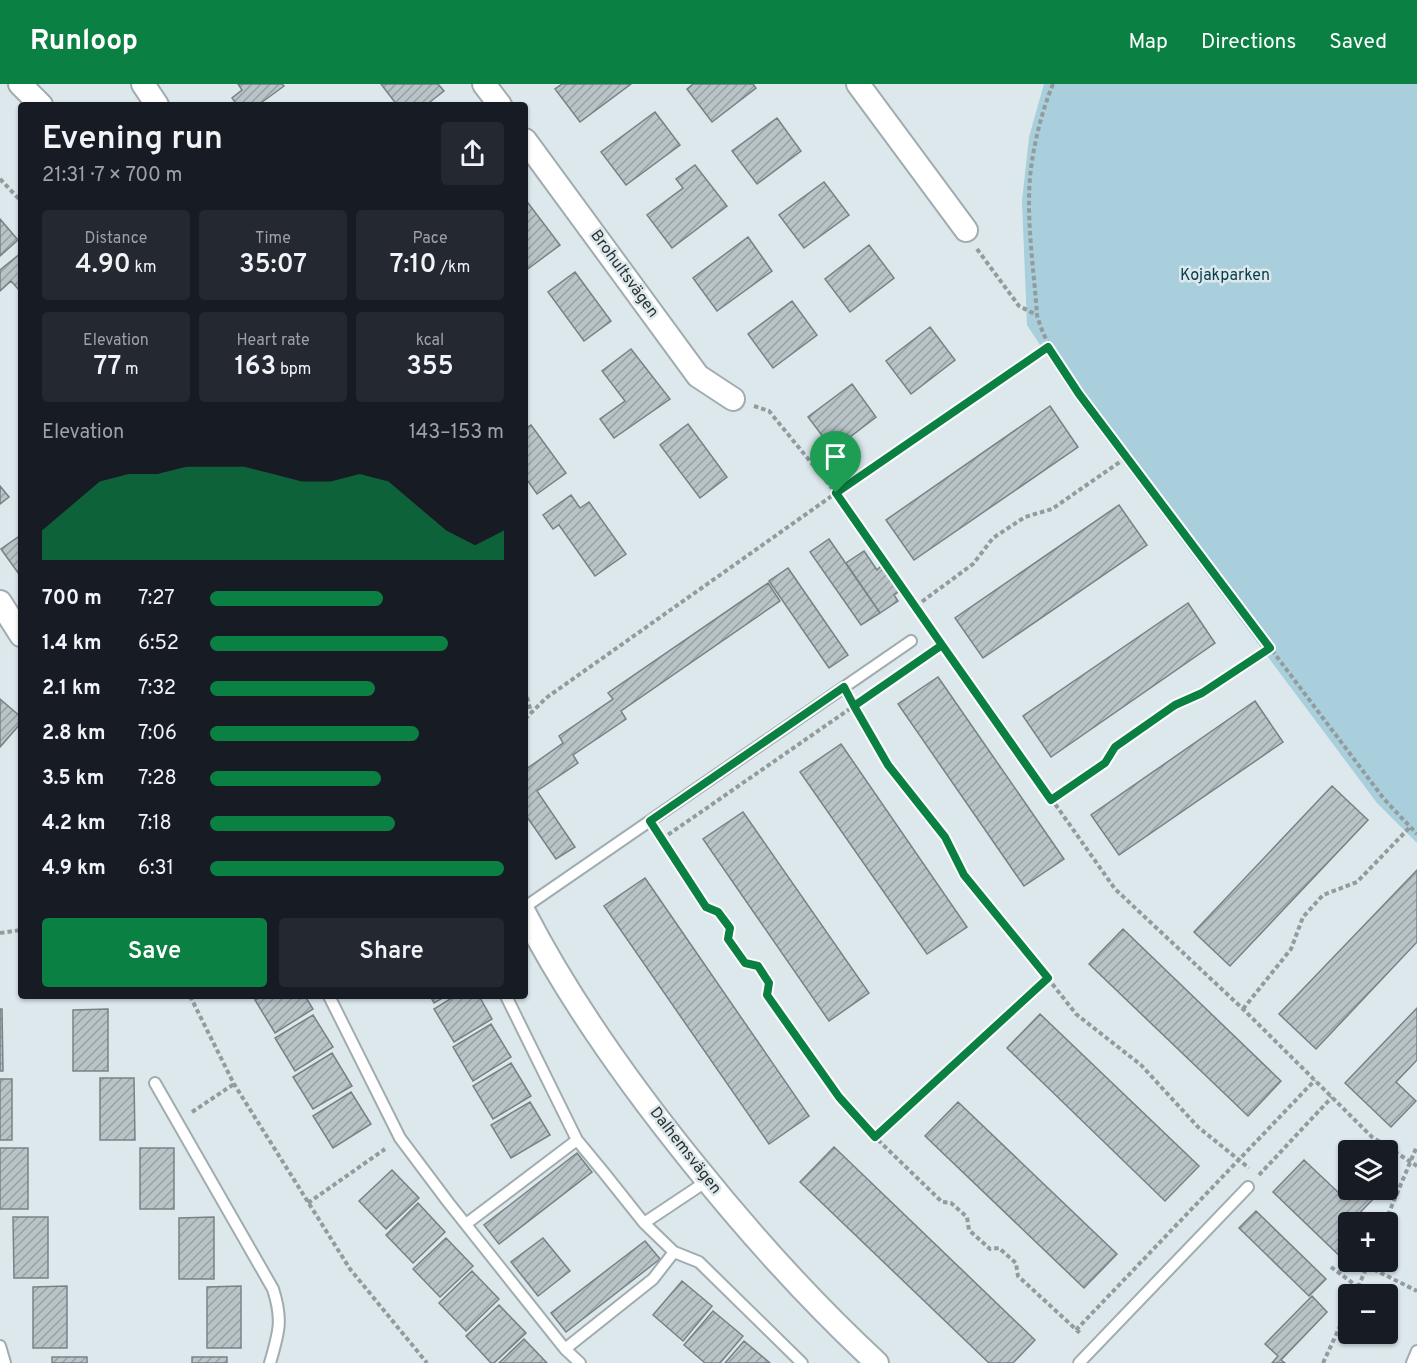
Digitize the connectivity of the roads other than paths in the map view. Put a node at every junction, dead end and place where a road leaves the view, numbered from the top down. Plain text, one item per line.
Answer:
1 (20, 84) edge
2 (143, 84) edge
3 (484, 84) edge
4 (858, 84) edge
5 (38, 102) edge
6 (155, 102) edge
7 (498, 102) edge
8 (528, 144) edge
9 (966, 230) road end
10 (733, 399) road end
11 (0, 602) edge
12 (18, 630) edge
13 (911, 641) dead end
14 (528, 905) edge
15 (528, 919) edge
16 (330, 999) edge
17 (508, 999) edge
18 (155, 1083) dead end
19 (578, 1140) junction
20 (707, 1181) junction
21 (1248, 1187) road end
22 (645, 1223) junction
23 (466, 1224) junction
24 (674, 1252) junction
25 (0, 1346) edge
26 (565, 1349) junction
27 (1417, 1351) edge
28 (5, 1363) edge
29 (270, 1363) edge
30 (580, 1363) edge
31 (802, 1363) edge
32 (877, 1363) edge
33 (1079, 1363) edge
34 (1412, 1363) edge

1 - 5 street
2 - 6 street
3 - 7 street
4 - 9 street
8 - 10 street, Brohultsvägen
11 - 12 street
13 - 14 lane
15 - 20 street, Dalhemsvägen
16 - 23 lane
17 - 19 lane
18 - 29 lane
19 - 22 lane
19 - 23 lane
20 - 22 lane
20 - 32 street, Dalhemsvägen
21 - 33 lane
22 - 24 lane
23 - 26 lane
24 - 26 lane
24 - 31 lane
25 - 28 lane
26 - 30 lane
27 - 34 lane

